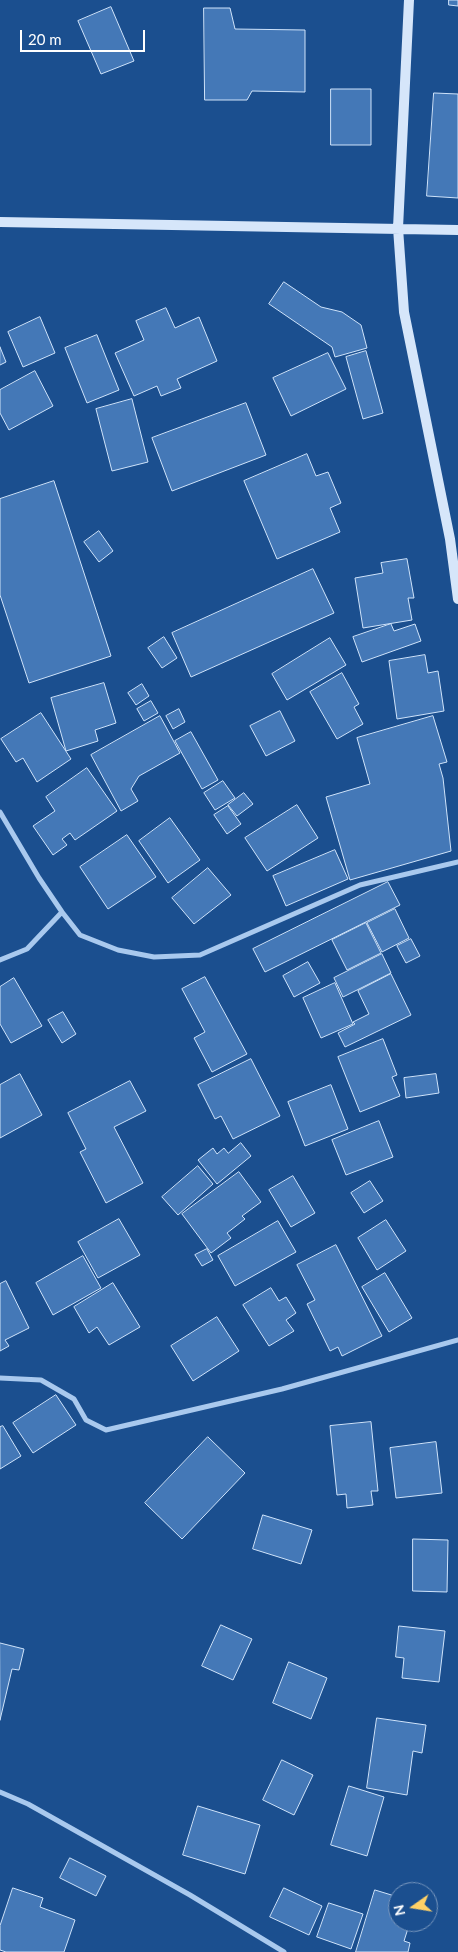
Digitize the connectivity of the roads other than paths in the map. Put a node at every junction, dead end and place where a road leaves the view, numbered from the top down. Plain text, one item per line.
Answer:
1 (409, 0) edge
2 (0, 222) edge
3 (398, 228) junction
4 (458, 230) edge
5 (458, 599) edge
6 (0, 812) edge
7 (458, 862) edge
8 (62, 912) junction
9 (0, 960) edge
10 (458, 1340) edge
11 (0, 1378) edge
12 (0, 1792) edge
13 (284, 1952) edge

1 - 3 street
2 - 3 street
3 - 4 street
3 - 5 street
6 - 8 street
7 - 8 street
8 - 9 street
10 - 11 street
12 - 13 street

